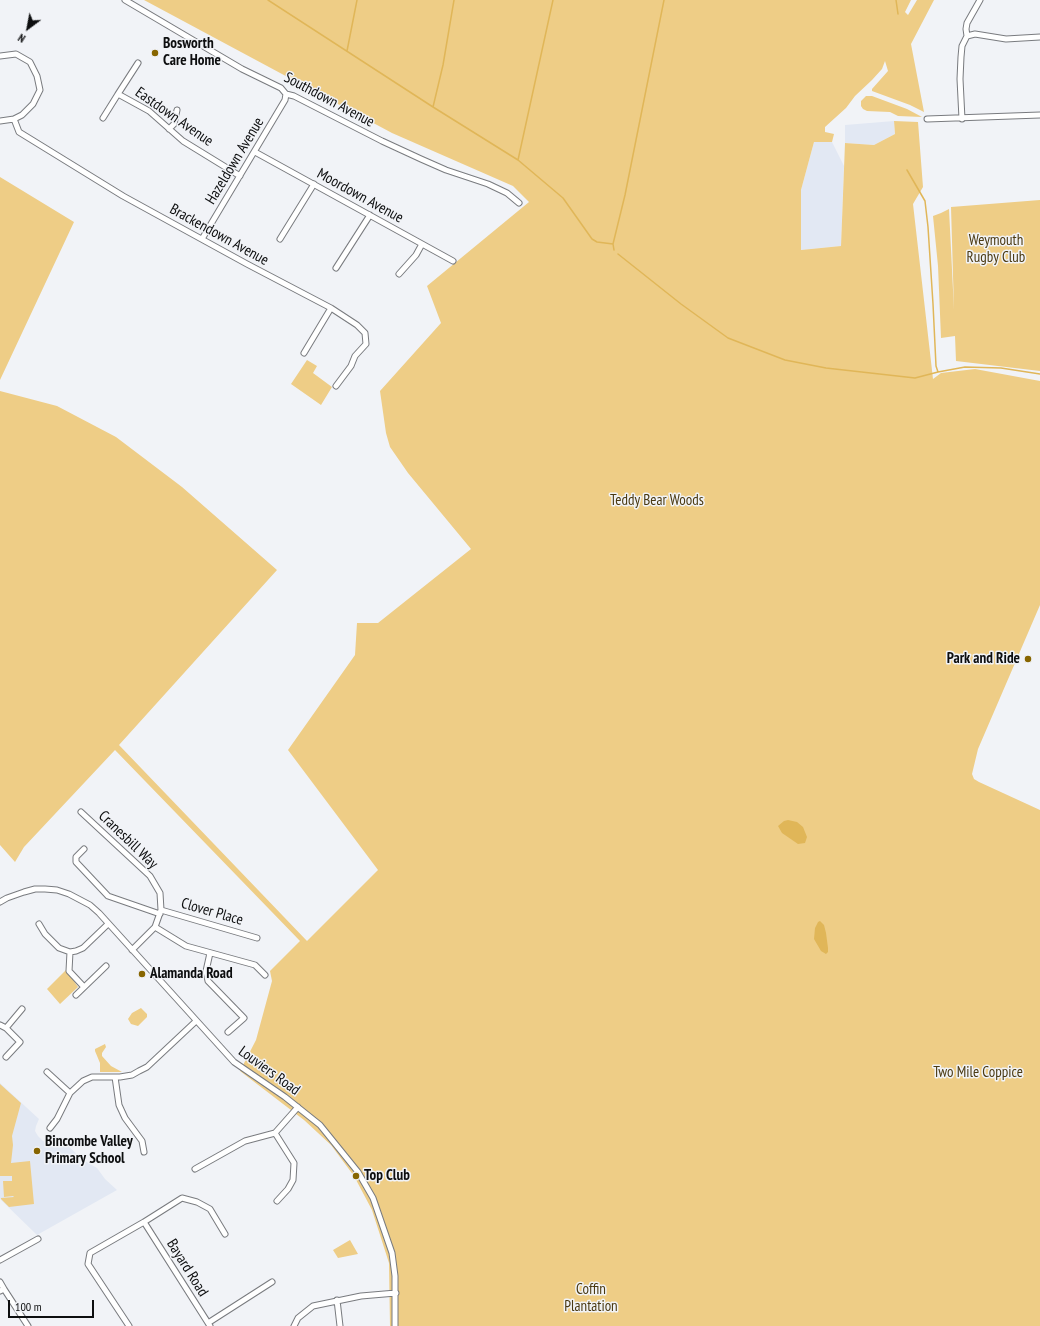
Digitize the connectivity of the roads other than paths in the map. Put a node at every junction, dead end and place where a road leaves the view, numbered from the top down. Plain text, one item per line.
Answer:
1 (125, 0) edge
2 (980, 0) edge
3 (967, 36) junction
4 (1040, 37) edge
5 (0, 56) edge
6 (138, 63) dead end
7 (118, 94) junction
8 (286, 94) junction
9 (177, 110) dead end
10 (1040, 115) edge
11 (103, 118) dead end
12 (14, 119) junction
13 (927, 119) dead end
14 (962, 119) junction
15 (0, 121) edge
16 (168, 128) junction
17 (255, 152) junction
18 (240, 176) junction
19 (314, 184) junction
20 (519, 203) dead end
21 (370, 215) junction
22 (202, 239) junction
23 (280, 239) dead end
24 (422, 244) junction
25 (453, 261) dead end
26 (336, 268) dead end
27 (399, 274) dead end
28 (331, 308) junction
29 (304, 352) dead end
30 (336, 386) dead end
31 (81, 812) dead end
32 (84, 849) dead end
33 (0, 902) edge
34 (161, 912) junction
35 (38, 924) dead end
36 (108, 924) junction
37 (154, 927) junction
38 (257, 938) dead end
39 (132, 950) junction
40 (70, 952) junction
41 (210, 952) junction
42 (106, 966) dead end
43 (265, 975) dead end
44 (84, 987) junction
45 (76, 995) dead end
46 (22, 1009) dead end
47 (195, 1022) junction
48 (0, 1025) edge
49 (6, 1028) junction
50 (228, 1032) dead end
51 (6, 1057) dead end
52 (47, 1072) dead end
53 (114, 1077) junction
54 (70, 1092) junction
55 (298, 1107) junction
56 (50, 1128) dead end
57 (275, 1133) junction
58 (144, 1152) dead end
59 (195, 1169) dead end
60 (277, 1201) dead end
61 (144, 1222) junction
62 (225, 1234) dead end
63 (38, 1239) dead end
64 (0, 1260) edge
65 (0, 1282) edge
66 (272, 1282) dead end
67 (2, 1290) edge
68 (396, 1293) junction
69 (337, 1300) junction
70 (209, 1324) edge
71 (28, 1326) edge
72 (129, 1326) edge
73 (294, 1326) edge
74 (340, 1326) edge
75 (395, 1326) edge

1 - 8 street, Southdown Avenue
2 - 3 street
3 - 4 street
3 - 14 street
5 - 12 street
6 - 7 street
7 - 11 street, Eastdown Avenue
7 - 16 street, Eastdown Avenue
8 - 17 street, Hazeldown Avenue
8 - 20 street, Southdown Avenue
9 - 16 street
10 - 14 street
12 - 15 street
12 - 22 street, Brackendown Avenue
13 - 14 street
16 - 18 street, Eastdown Avenue
17 - 18 street, Hazeldown Avenue
17 - 19 street, Moordown Avenue
18 - 22 street, Hazeldown Avenue
19 - 21 street, Moordown Avenue
19 - 23 street
21 - 24 street, Moordown Avenue
21 - 26 street
22 - 28 street, Brackendown Avenue
24 - 25 street, Moordown Avenue
24 - 27 street
28 - 29 street
28 - 30 street, Brackendown Avenue
31 - 34 street, Cranesbill Way
32 - 34 street, Clover Place
33 - 36 street, Louviers Road
34 - 37 street
34 - 38 street, Clover Place
35 - 40 street
36 - 39 street, Louviers Road
36 - 40 street
37 - 39 street
37 - 41 street
39 - 47 street, Louviers Road
40 - 44 street
41 - 43 street
41 - 50 street
42 - 44 street
44 - 45 street
46 - 49 street
47 - 53 street
47 - 55 street, Louviers Road
48 - 49 street
49 - 51 street
52 - 54 street
53 - 54 street
53 - 58 street
54 - 56 street
55 - 57 street
55 - 68 street, Louviers Road
57 - 59 street
57 - 60 street
61 - 62 street
61 - 70 street, Bayard Road
61 - 72 street
63 - 64 street
65 - 67 street
66 - 70 street
67 - 71 street
68 - 69 street
68 - 75 street, Louviers Road
69 - 73 street
69 - 74 street

